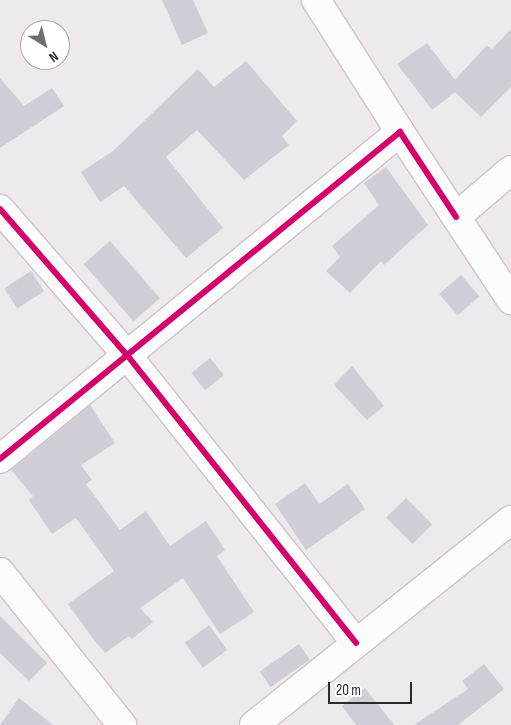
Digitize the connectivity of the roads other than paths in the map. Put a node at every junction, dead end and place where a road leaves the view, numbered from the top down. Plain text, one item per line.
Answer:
1 (316, 0) edge
2 (400, 132) junction
3 (511, 170) edge
4 (0, 209) edge
5 (456, 217) junction
6 (511, 300) edge
7 (127, 355) junction
8 (0, 459) edge
9 (511, 520) edge
10 (0, 572) edge
11 (356, 643) junction
12 (122, 725) edge
13 (254, 725) edge

1 - 2 street
2 - 5 street
2 - 7 street
3 - 5 street
4 - 7 street
5 - 6 street
7 - 8 street
7 - 11 street
9 - 11 street
10 - 12 street
11 - 13 street

